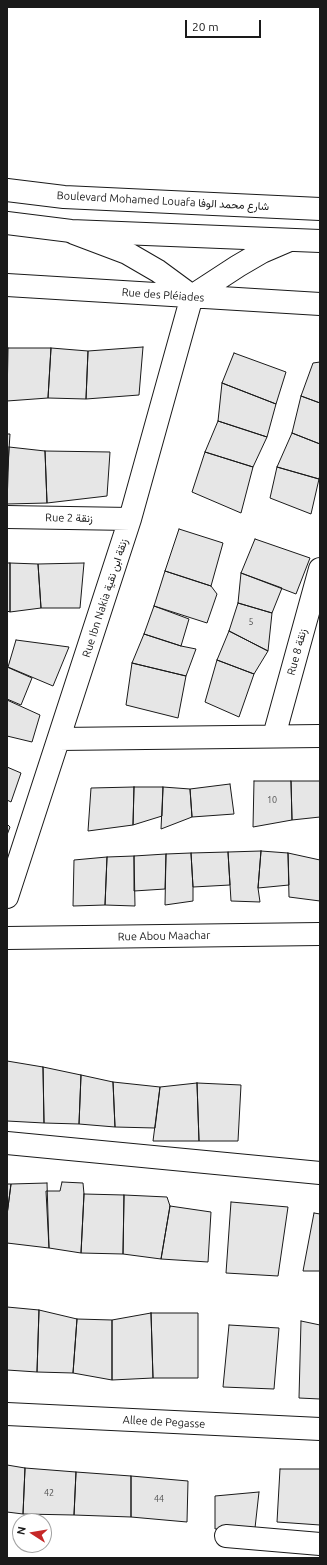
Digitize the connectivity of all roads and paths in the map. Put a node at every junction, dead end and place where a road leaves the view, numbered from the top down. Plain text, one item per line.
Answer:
1 (7, 190) edge
2 (320, 209) edge
3 (7, 223) edge
4 (71, 231) junction
5 (290, 240) junction
6 (320, 241) edge
7 (7, 285) edge
8 (192, 296) junction
9 (320, 304) edge
10 (7, 517) edge
11 (130, 519) junction
12 (320, 569) edge
13 (274, 736) junction
14 (320, 736) edge
15 (59, 739) junction
16 (7, 897) edge
17 (320, 934) edge
18 (7, 938) edge
19 (7, 1143) edge
20 (320, 1172) edge
21 (7, 1414) edge
22 (320, 1430) edge
23 (226, 1536) dead end
24 (320, 1544) edge

1 - 2 street, Boulevard Mohamed Louafa شارع محمد الوفا
3 - 4 street
4 - 5 street
4 - 8 street
5 - 6 street
5 - 8 street
7 - 8 street, Rue des Pléiades
8 - 9 street, Rue des Pléiades
8 - 11 street, Rue Ibn Nakia زنقة ابن نقية
10 - 11 street, Rue 2 زنقة
11 - 15 street, Rue Ibn Nakia زنقة ابن نقية
12 - 13 street, Rue 8 زنقة
13 - 14 street
13 - 15 street
15 - 16 street, Rue Ibn Nakia زنقة ابن نقية
17 - 18 street, Rue Abou Maachar
19 - 20 street
21 - 22 street, Allee de Pegasse
23 - 24 street

